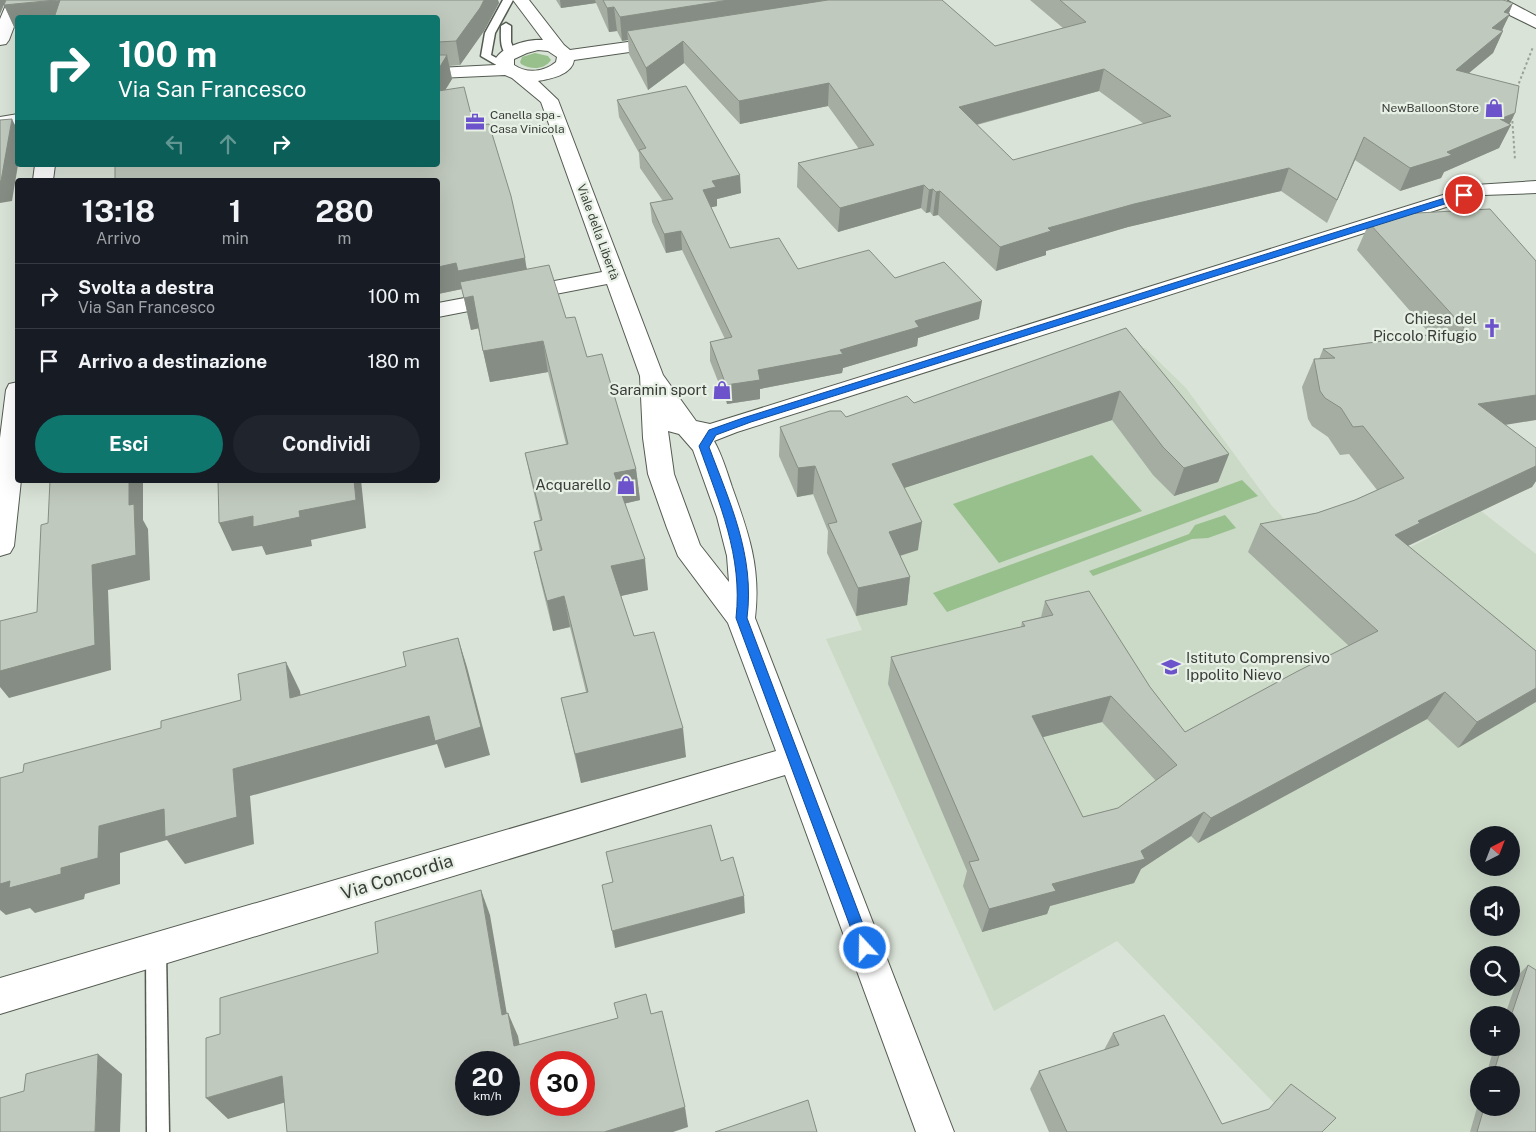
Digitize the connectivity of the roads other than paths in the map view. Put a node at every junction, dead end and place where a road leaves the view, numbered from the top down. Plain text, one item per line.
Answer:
1 (16, 0) edge
2 (508, 0) edge
3 (521, 0) edge
4 (1493, 0) edge
5 (1536, 23) edge
6 (506, 26) dead end
7 (0, 40) edge
8 (682, 40) edge
9 (562, 57) junction
10 (510, 66) junction
11 (440, 73) edge
12 (549, 100) junction
13 (15, 120) edge
14 (0, 122) edge
15 (1530, 187) edge
16 (614, 276) junction
17 (440, 310) edge
18 (650, 370) junction
19 (15, 410) edge
20 (655, 420) junction
21 (701, 436) junction
22 (0, 546) edge
23 (742, 618) junction
24 (794, 760) junction
25 (156, 950) junction
26 (0, 996) edge
27 (158, 1132) edge
28 (935, 1132) edge

1 - 7 street
2 - 10 lane
3 - 9 street
4 - 5 street
6 - 10 lane
8 - 9 street
9 - 10 street
9 - 10 street
9 - 12 street
10 - 11 street
10 - 12 street, Viale della Libertà
12 - 16 street, Viale della Libertà
13 - 14 street
15 - 21 street
16 - 17 street
16 - 18 street, Viale della Libertà
18 - 20 street, Viale della Libertà
18 - 21 street, Viale della Libertà
19 - 22 street
20 - 21 street
20 - 23 street, Viale della Libertà
21 - 23 street, Viale della Libertà
23 - 24 street, Viale della Libertà
24 - 25 street, Via Concordia
24 - 28 street, Viale della Libertà
25 - 26 street, Via Concordia
25 - 27 lane

